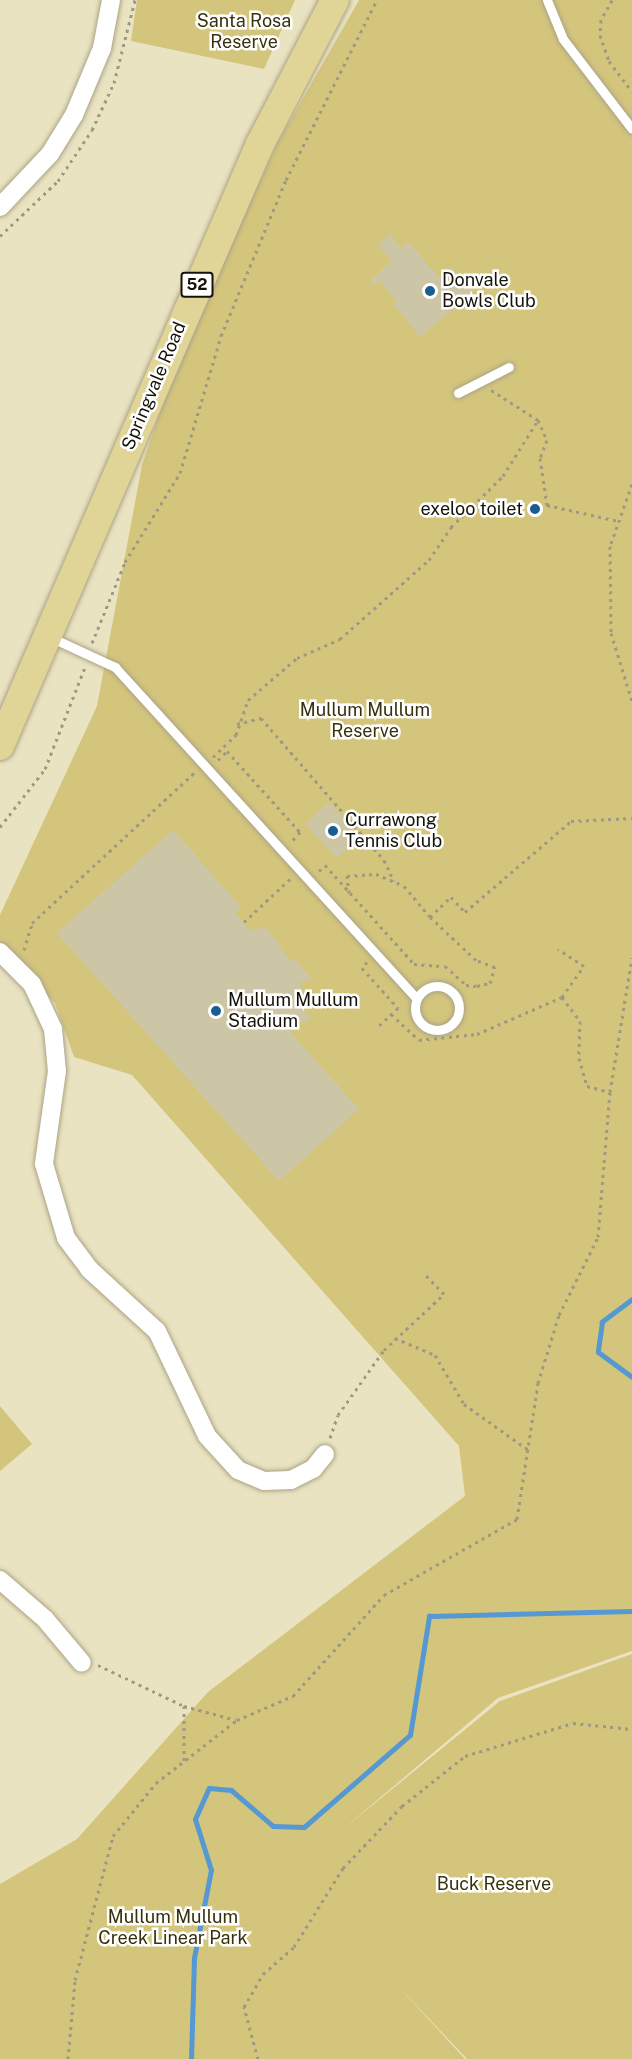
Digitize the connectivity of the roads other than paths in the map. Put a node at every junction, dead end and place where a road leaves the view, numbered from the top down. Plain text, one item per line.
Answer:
1 (111, 0) edge
2 (335, 0) edge
3 (546, 0) edge
4 (632, 129) edge
5 (0, 207) edge
6 (509, 367) dead end
7 (458, 393) dead end
8 (47, 636) junction
9 (0, 746) edge
10 (4, 955) edge
11 (416, 998) junction
12 (326, 1454) road end
13 (0, 1580) edge
14 (82, 1662) road end

1 - 5 street
2 - 8 main road, Springvale Road / 52
3 - 4 lane
6 - 7 lane
8 - 9 main road, Springvale Road / 52
8 - 11 lane
10 - 12 street
11 - 11 lane
13 - 14 street

